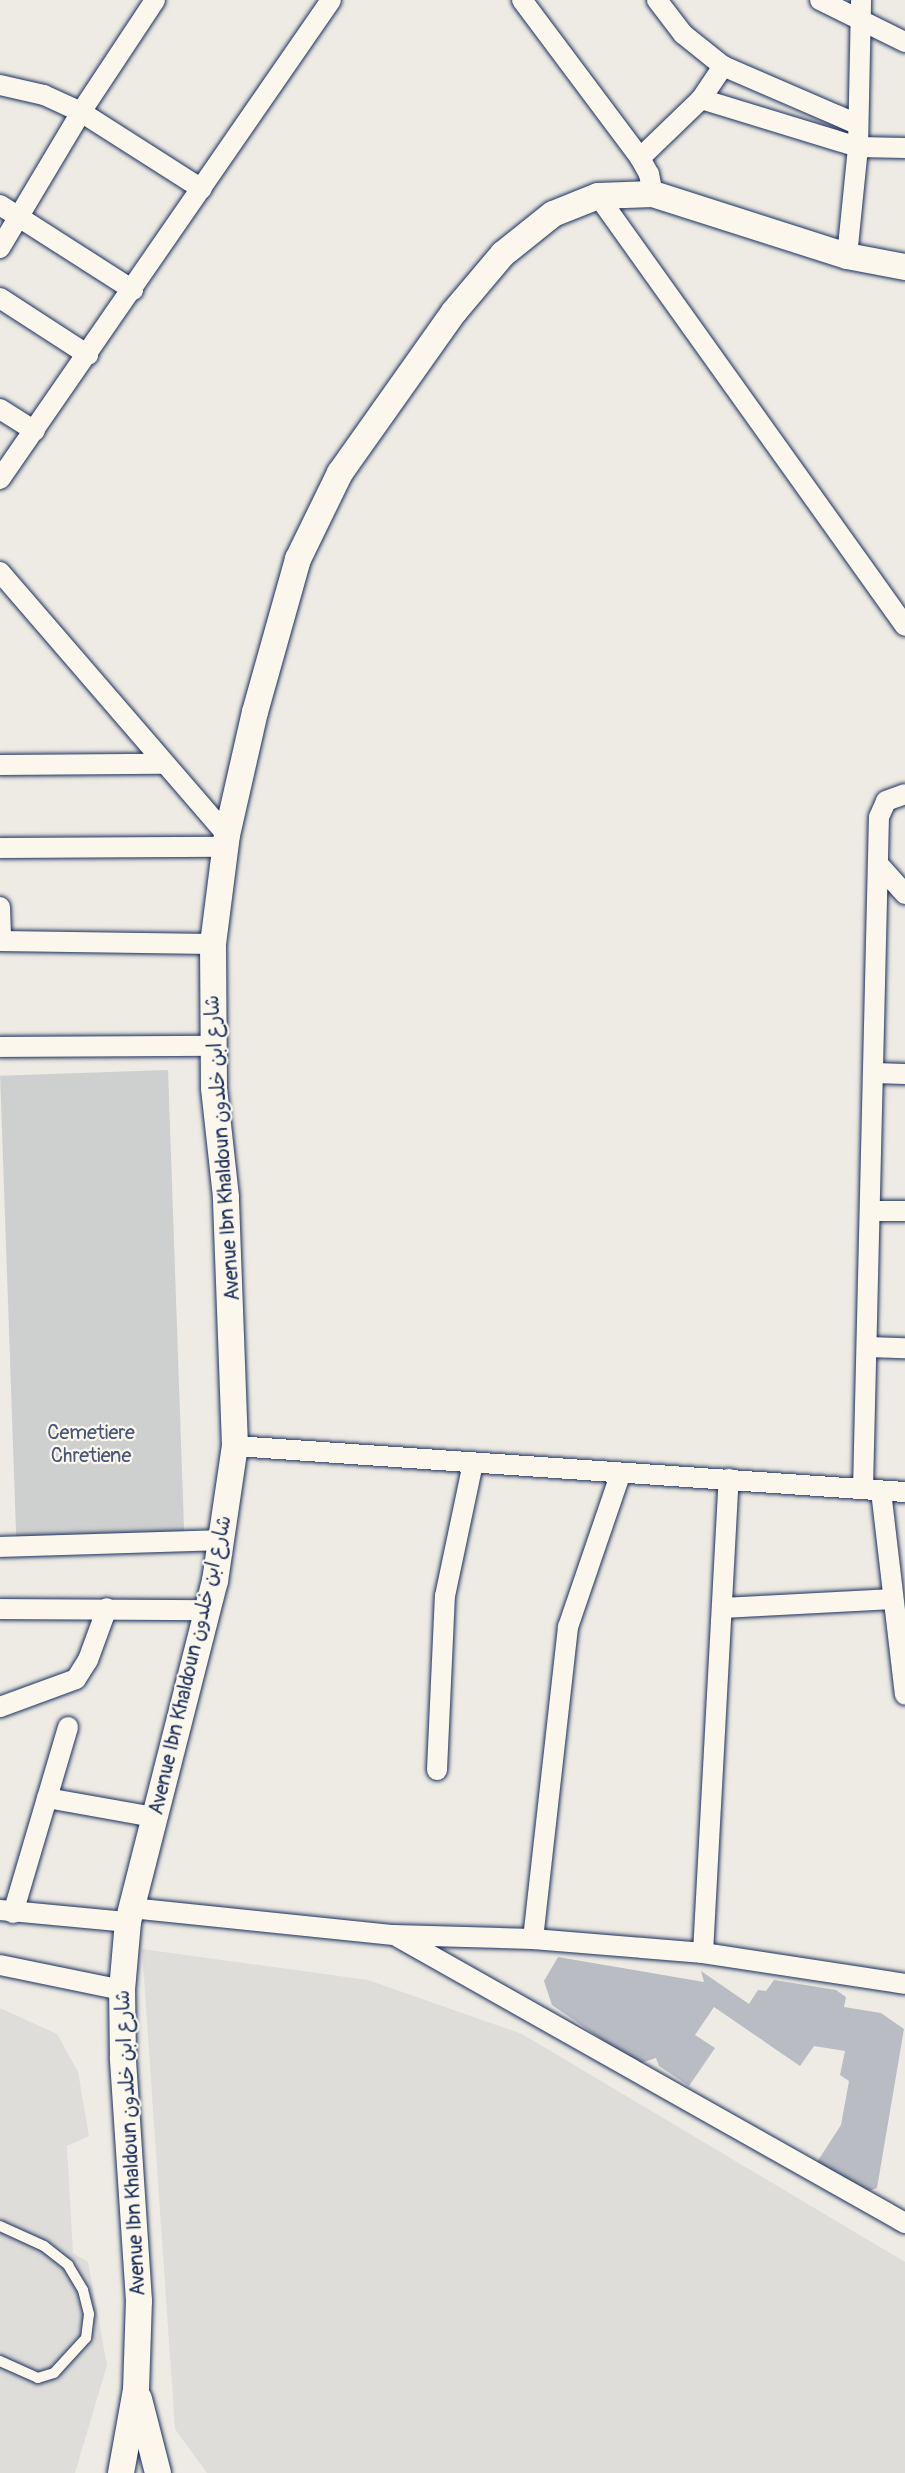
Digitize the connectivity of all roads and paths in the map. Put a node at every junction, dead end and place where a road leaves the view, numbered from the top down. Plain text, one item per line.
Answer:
1 (155, 0) edge
2 (331, 0) edge
3 (522, 0) edge
4 (657, 0) edge
5 (820, 0) edge
6 (861, 0) edge
7 (859, 23) junction
8 (905, 42) edge
9 (723, 66) junction
10 (2, 88) edge
11 (701, 99) junction
12 (81, 112) junction
13 (858, 124) junction
14 (858, 147) junction
15 (905, 148) edge
16 (640, 158) junction
17 (202, 189) junction
18 (653, 194) junction
19 (598, 196) junction
20 (0, 205) edge
21 (19, 216) junction
22 (0, 248) edge
23 (847, 256) junction
24 (905, 267) edge
25 (133, 291) junction
26 (0, 298) edge
27 (88, 355) junction
28 (0, 409) edge
29 (35, 431) junction
30 (0, 479) edge
31 (0, 572) edge
32 (905, 626) edge
33 (162, 764) junction
34 (0, 765) edge
35 (905, 794) edge
36 (226, 841) junction
37 (0, 848) edge
38 (879, 865) junction
39 (905, 894) edge
40 (0, 907) edge
41 (1, 941) edge
42 (213, 944) junction
43 (212, 1046) junction
44 (0, 1047) edge
45 (874, 1073) junction
46 (905, 1074) edge
47 (870, 1211) junction
48 (905, 1211) edge
49 (868, 1347) junction
50 (905, 1348) edge
51 (235, 1446) junction
52 (473, 1463) junction
53 (620, 1475) junction
54 (729, 1479) junction
55 (872, 1490) junction
56 (905, 1492) edge
57 (223, 1539) junction
58 (0, 1547) edge
59 (892, 1599) junction
60 (107, 1608) junction
61 (723, 1608) junction
62 (0, 1609) edge
63 (206, 1610) junction
64 (905, 1695) edge
65 (0, 1707) edge
66 (68, 1727) dead end
67 (437, 1770) dead end
68 (47, 1798) junction
69 (154, 1817) junction
70 (7, 1912) edge
71 (129, 1915) junction
72 (394, 1935) junction
73 (533, 1939) junction
74 (703, 1953) junction
75 (0, 1965) edge
76 (905, 1984) edge
77 (122, 1990) junction
78 (905, 2223) edge
79 (0, 2226) edge
80 (0, 2361) edge
81 (136, 2390) junction
82 (121, 2473) edge
83 (158, 2473) edge

1 - 12 street
2 - 17 street
3 - 16 street
4 - 9 street
5 - 7 street
6 - 7 street
7 - 8 street
7 - 13 street
9 - 11 street
9 - 13 street
10 - 12 street
11 - 14 street
11 - 16 street
12 - 17 street
12 - 21 street
13 - 14 street
14 - 15 street
14 - 23 street
16 - 18 street
17 - 25 street
18 - 19 street, Avenue Ibn Khaldoun شارع ابن خلدون
18 - 23 street, Avenue Ibn Khaldoun شارع ابن خلدون
19 - 32 street
19 - 36 street, Avenue Ibn Khaldoun شارع ابن خلدون
20 - 21 street
21 - 22 street
21 - 25 street
23 - 24 street, Avenue Ibn Khaldoun شارع ابن خلدون
25 - 27 street
26 - 27 street
27 - 29 street
28 - 29 street
29 - 30 street
31 - 33 street
33 - 34 street
33 - 36 street
35 - 38 street
36 - 37 street
36 - 42 street, Avenue Ibn Khaldoun شارع ابن خلدون
38 - 39 street
38 - 45 street
40 - 41 street
41 - 42 street
42 - 43 street, Avenue Ibn Khaldoun شارع ابن خلدون
43 - 44 street
43 - 51 street, Avenue Ibn Khaldoun شارع ابن خلدون
45 - 46 street
45 - 47 street
47 - 48 street
47 - 49 street
49 - 50 street
49 - 55 street
51 - 52 street
51 - 57 street, Avenue Ibn Khaldoun شارع ابن خلدون
52 - 53 street
52 - 67 street
53 - 54 street
53 - 73 street
54 - 55 street
54 - 61 street
55 - 56 street
55 - 59 street
57 - 58 street
57 - 63 street, Avenue Ibn Khaldoun شارع ابن خلدون
59 - 61 street
59 - 64 street
60 - 62 street
60 - 63 street
60 - 65 street
61 - 74 street
63 - 69 street, Avenue Ibn Khaldoun شارع ابن خلدون
66 - 68 street
68 - 69 street
68 - 70 street
69 - 71 street, Avenue Ibn Khaldoun شارع ابن خلدون
70 - 71 street
71 - 72 street
71 - 77 street, Avenue Ibn Khaldoun شارع ابن خلدون
72 - 73 street
72 - 78 street
73 - 74 street
74 - 76 street
75 - 77 street
77 - 81 street, Avenue Ibn Khaldoun شارع ابن خلدون
79 - 80 lane
81 - 82 street
81 - 83 street

